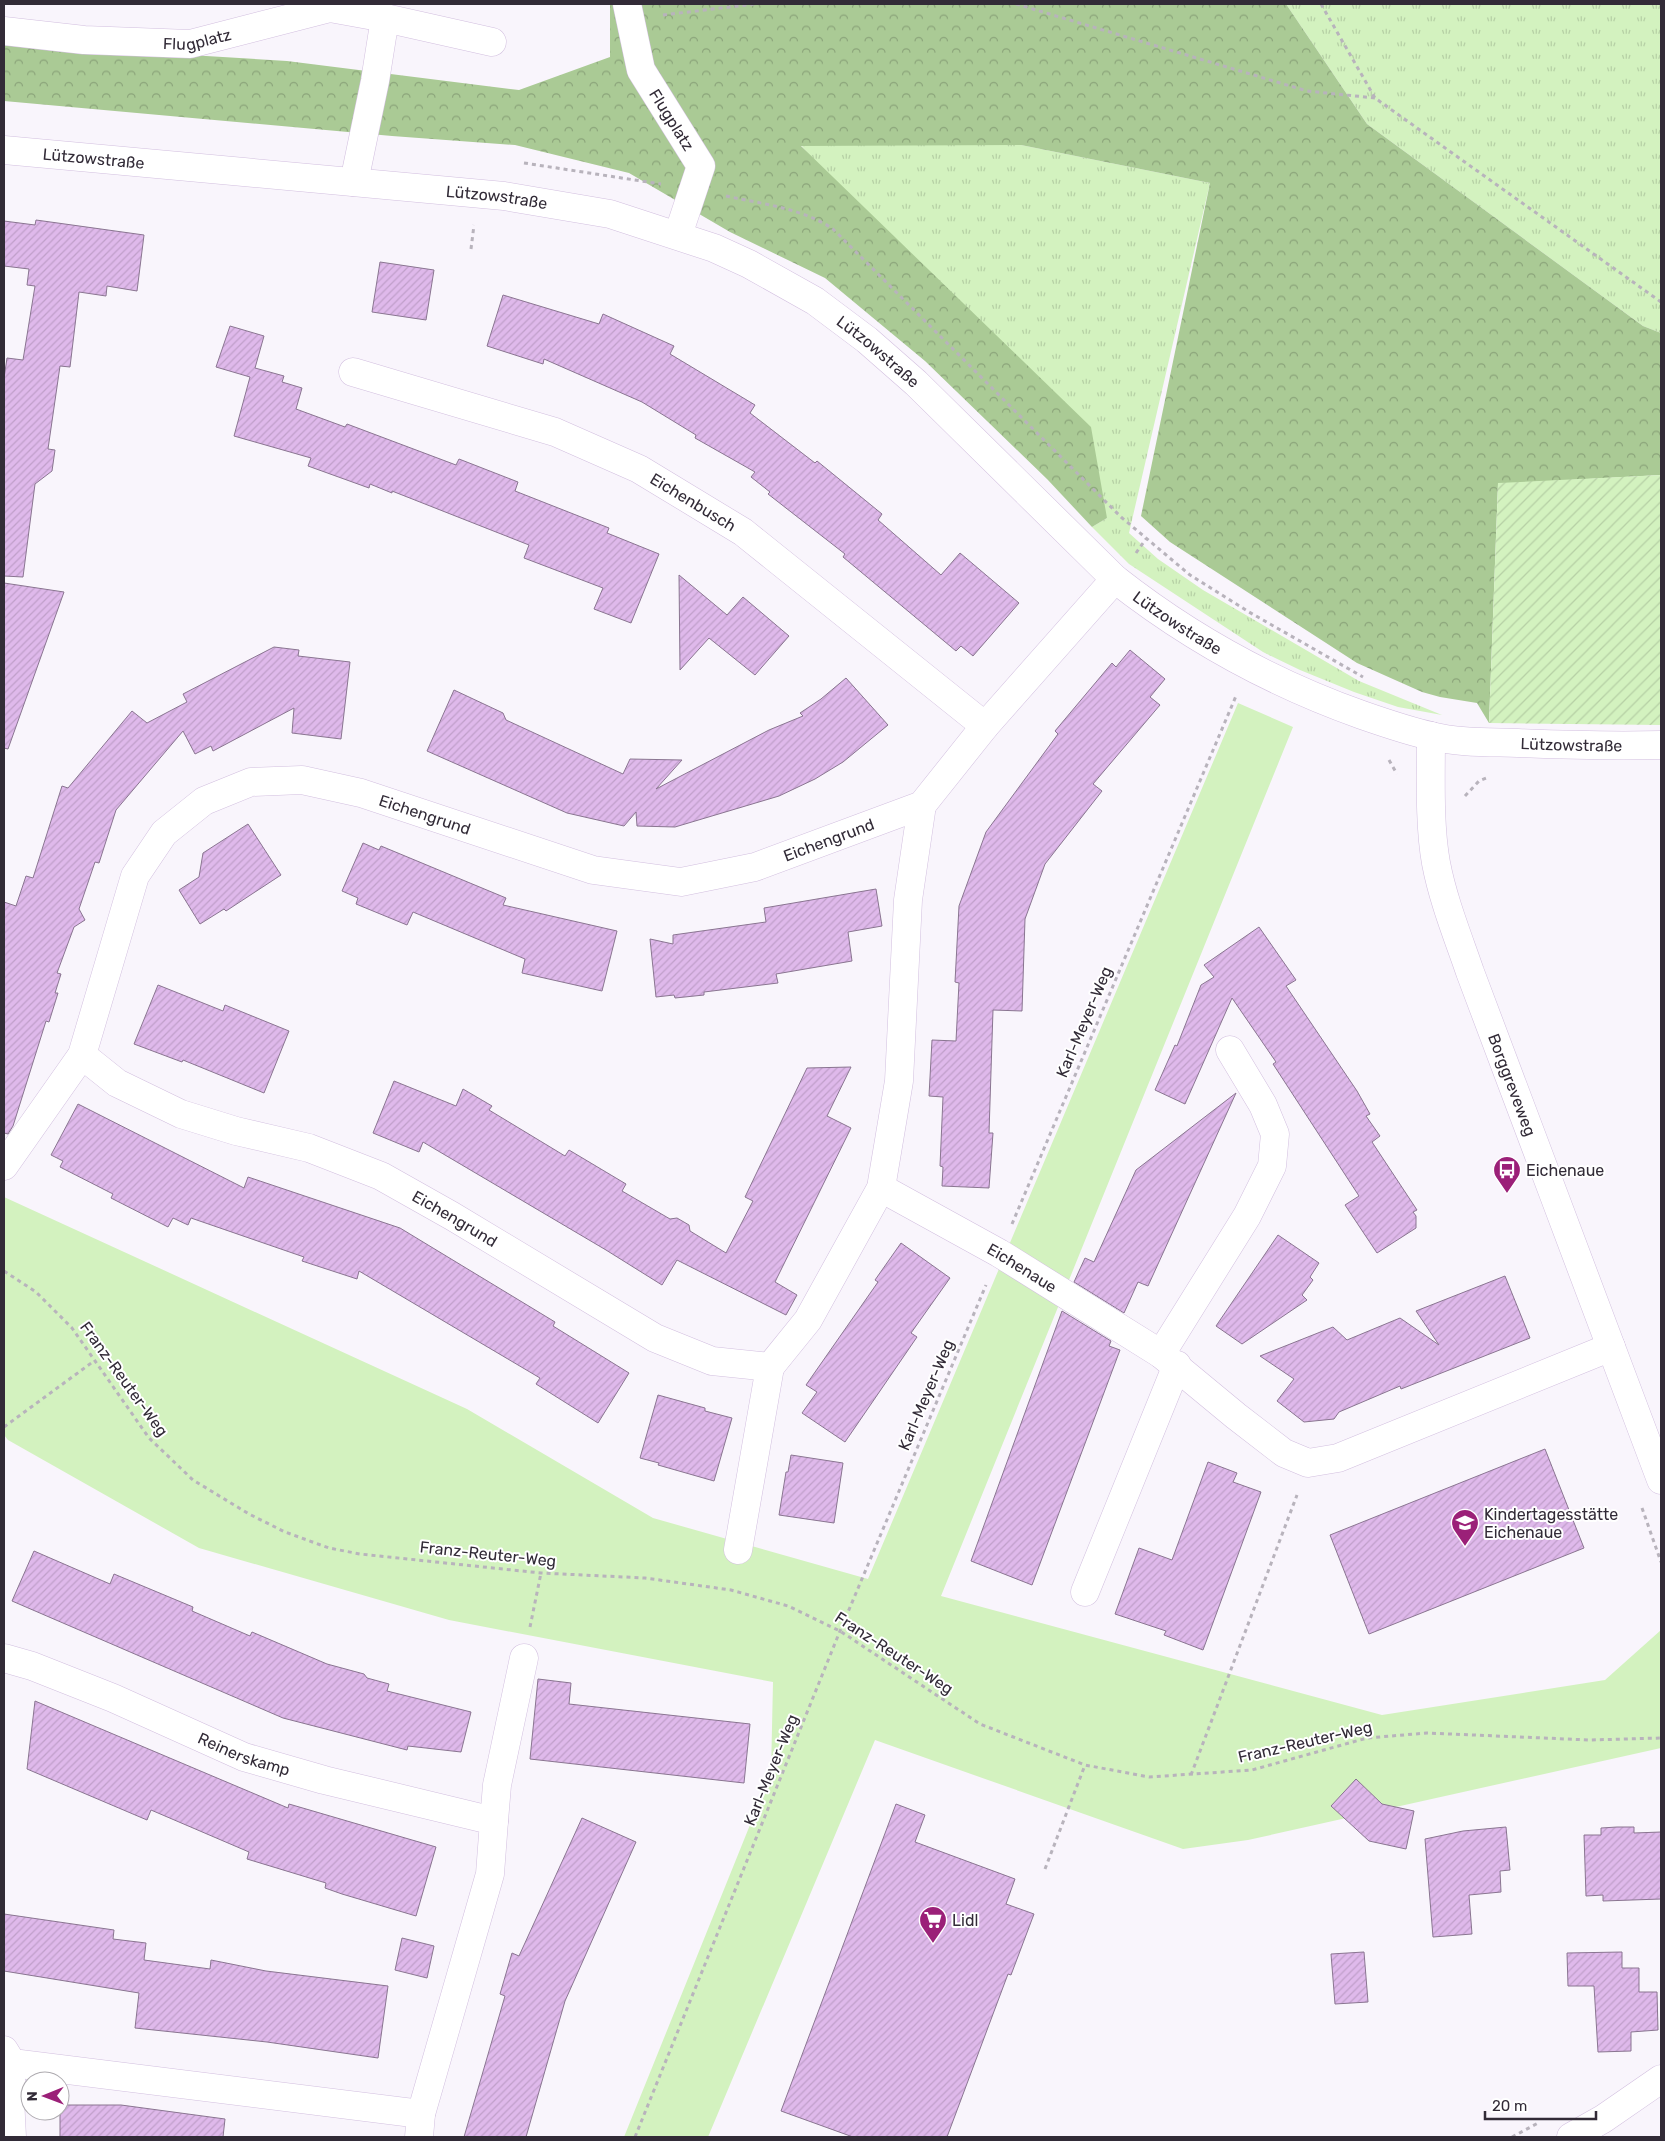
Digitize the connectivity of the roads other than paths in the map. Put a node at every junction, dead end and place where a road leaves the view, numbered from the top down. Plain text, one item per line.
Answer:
1 (628, 12) edge
2 (385, 18) junction
3 (4, 31) edge
4 (492, 42) dead end
5 (4, 150) edge
6 (354, 182) junction
7 (678, 235) junction
8 (352, 372) dead end
9 (1115, 579) junction
10 (984, 726) junction
11 (1431, 736) junction
12 (1661, 745) edge
13 (922, 805) junction
14 (1230, 1050) dead end
15 (82, 1055) junction
16 (4, 1166) edge
17 (881, 1188) junction
18 (1611, 1347) junction
19 (1169, 1359) junction
20 (770, 1367) junction
21 (1661, 1480) edge
22 (738, 1550) dead end
23 (1085, 1592) dead end
24 (4, 1658) edge
25 (524, 1658) road end
26 (494, 1821) junction
27 (8, 2056) edge
28 (1661, 2080) edge
29 (420, 2125) edge
30 (12, 2137) edge
31 (1571, 2137) edge

1 - 7 street, Flugplatz
2 - 3 street, Flugplatz
2 - 4 street, Flugplatz
2 - 6 street
5 - 6 street, Lützowstraße
6 - 7 street, Lützowstraße
7 - 9 street, Lützowstraße
8 - 10 street, Eichenbusch
9 - 10 street
9 - 11 street, Lützowstraße
10 - 13 street
11 - 12 street, Lützowstraße
11 - 18 street, Borggreveweg
13 - 15 street, Eichengrund
13 - 17 street
14 - 19 street
15 - 16 street, Eichengrund
15 - 20 street, Eichengrund
17 - 19 street, Eichenaue
17 - 20 street
18 - 19 street, Eichenaue
18 - 21 street, Borggreveweg
19 - 23 street
20 - 22 street
24 - 26 street, Reinerskamp
25 - 26 street
26 - 29 street
27 - 29 street
27 - 30 street
28 - 31 street

